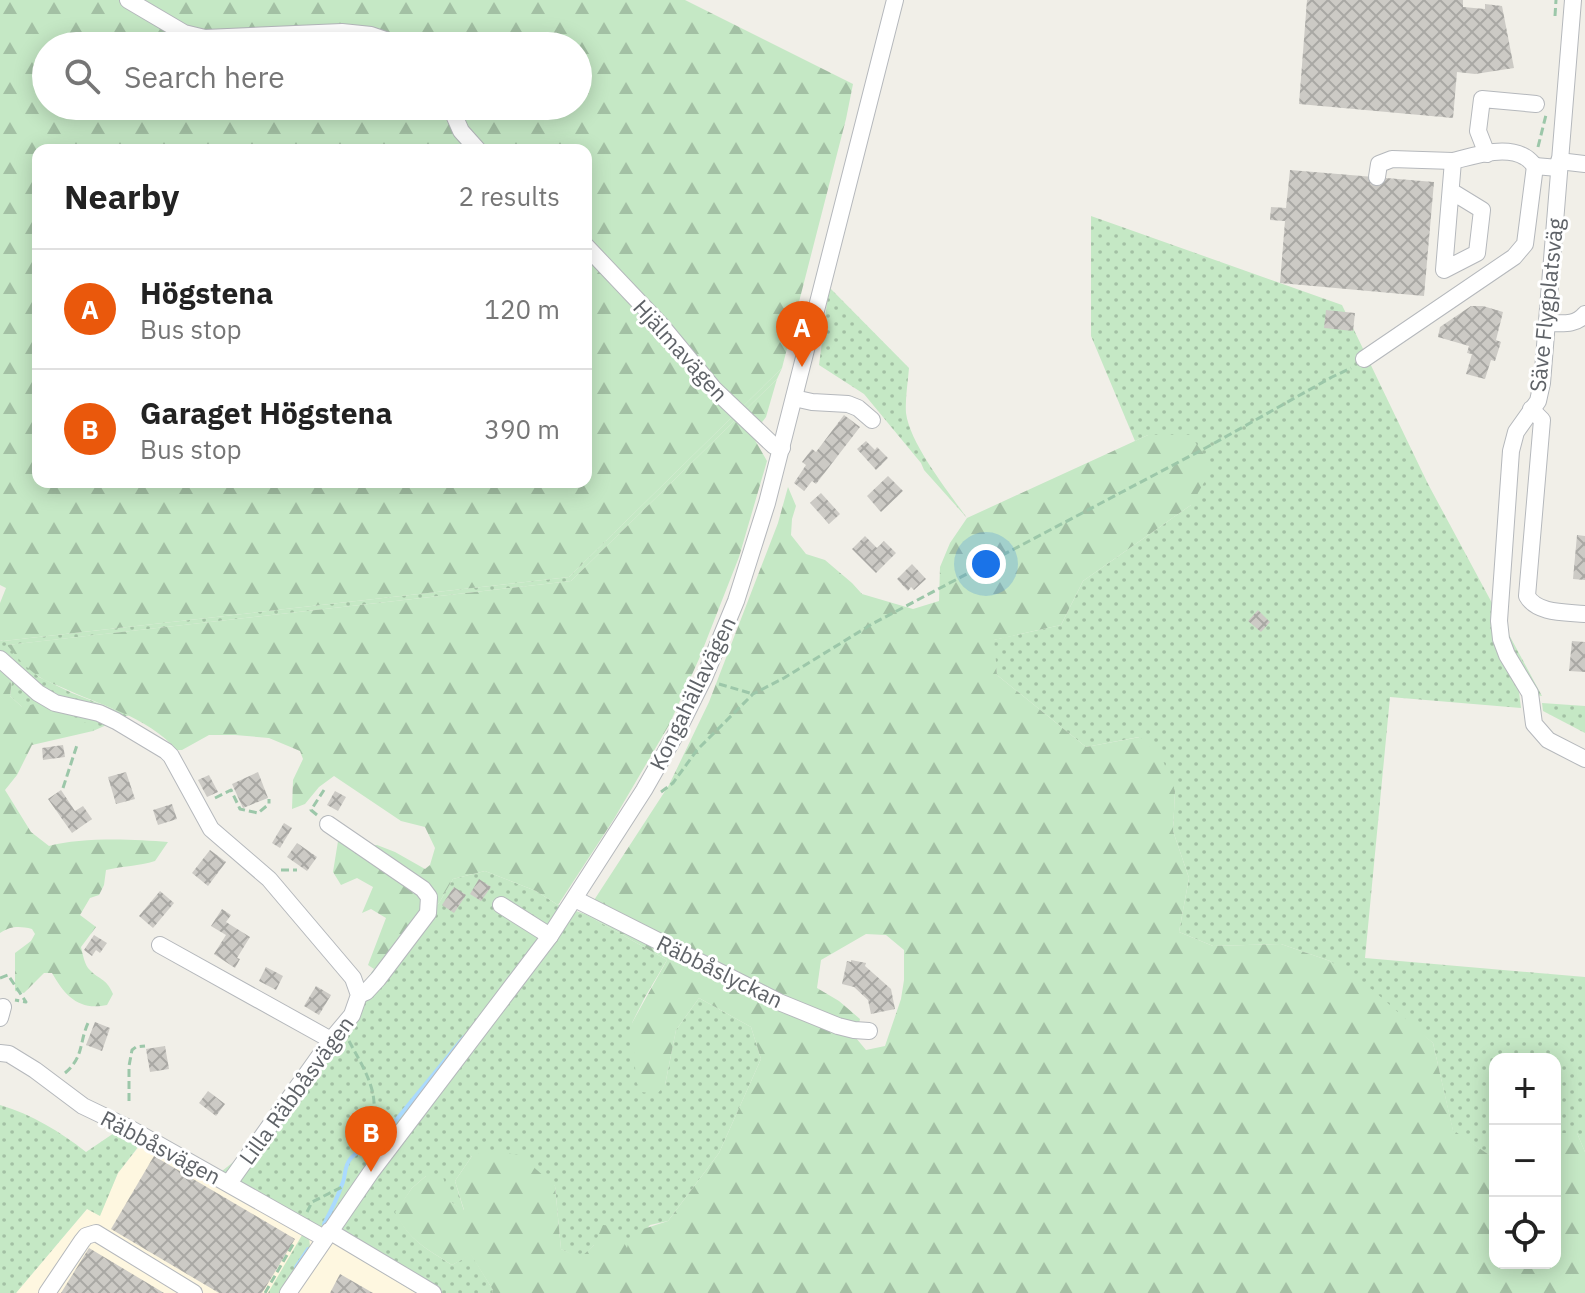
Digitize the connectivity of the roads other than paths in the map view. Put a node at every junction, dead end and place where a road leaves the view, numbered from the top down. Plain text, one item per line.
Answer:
1 (128, 0) edge
2 (895, 0) edge
3 (1573, 0) edge
4 (182, 32) edge
5 (1541, 107) road end
6 (456, 120) edge
7 (473, 144) edge
8 (1487, 154) junction
9 (1453, 161) junction
10 (1585, 164) edge
11 (1559, 165) junction
12 (1535, 166) junction
13 (1377, 177) dead end
14 (1451, 191) dead end
15 (592, 252) edge
16 (1585, 314) edge
17 (1547, 323) junction
18 (1364, 359) road end
19 (794, 398) junction
20 (1531, 409) junction
21 (872, 420) dead end
22 (782, 448) junction
23 (1585, 614) edge
24 (0, 659) edge
25 (1585, 759) edge
26 (328, 824) road end
27 (575, 899) junction
28 (501, 905) dead end
29 (550, 936) junction
30 (160, 945) dead end
31 (359, 995) junction
32 (869, 1031) dead end
33 (331, 1040) junction
34 (0, 1053) edge
35 (229, 1183) junction
36 (327, 1235) junction
37 (47, 1293) edge
38 (194, 1293) edge
39 (288, 1293) edge
40 (433, 1293) edge

1 - 4 street
2 - 19 street, Kongahällavägen
3 - 11 street, Säve Flygplatsväg
5 - 8 street
6 - 7 street
8 - 9 street
8 - 12 street
9 - 13 street
9 - 14 street
10 - 11 street
11 - 12 street
11 - 17 street, Säve Flygplatsväg
12 - 18 street
15 - 22 street, Hjälmavägen
16 - 17 street
17 - 20 street, Säve Flygplatsväg
19 - 21 street
19 - 22 street, Kongahällavägen
20 - 23 street
20 - 25 street, Säve Flygplatsväg
22 - 27 street, Kongahällavägen
24 - 31 street, Lilla Räbbåsvägen
26 - 31 street, Lilla Räbbåsvägen
27 - 29 street, Kongahällavägen
27 - 32 street, Räbbåslyckan
28 - 29 street
29 - 36 street, Kongahällavägen
30 - 33 street
31 - 33 street, Lilla Räbbåsvägen
33 - 35 street, Lilla Räbbåsvägen
34 - 35 street, Räbbåsvägen
35 - 36 street, Räbbåsvägen
36 - 39 street, Kongahällavägen
36 - 40 street, Räbbåsvägen
37 - 38 street

